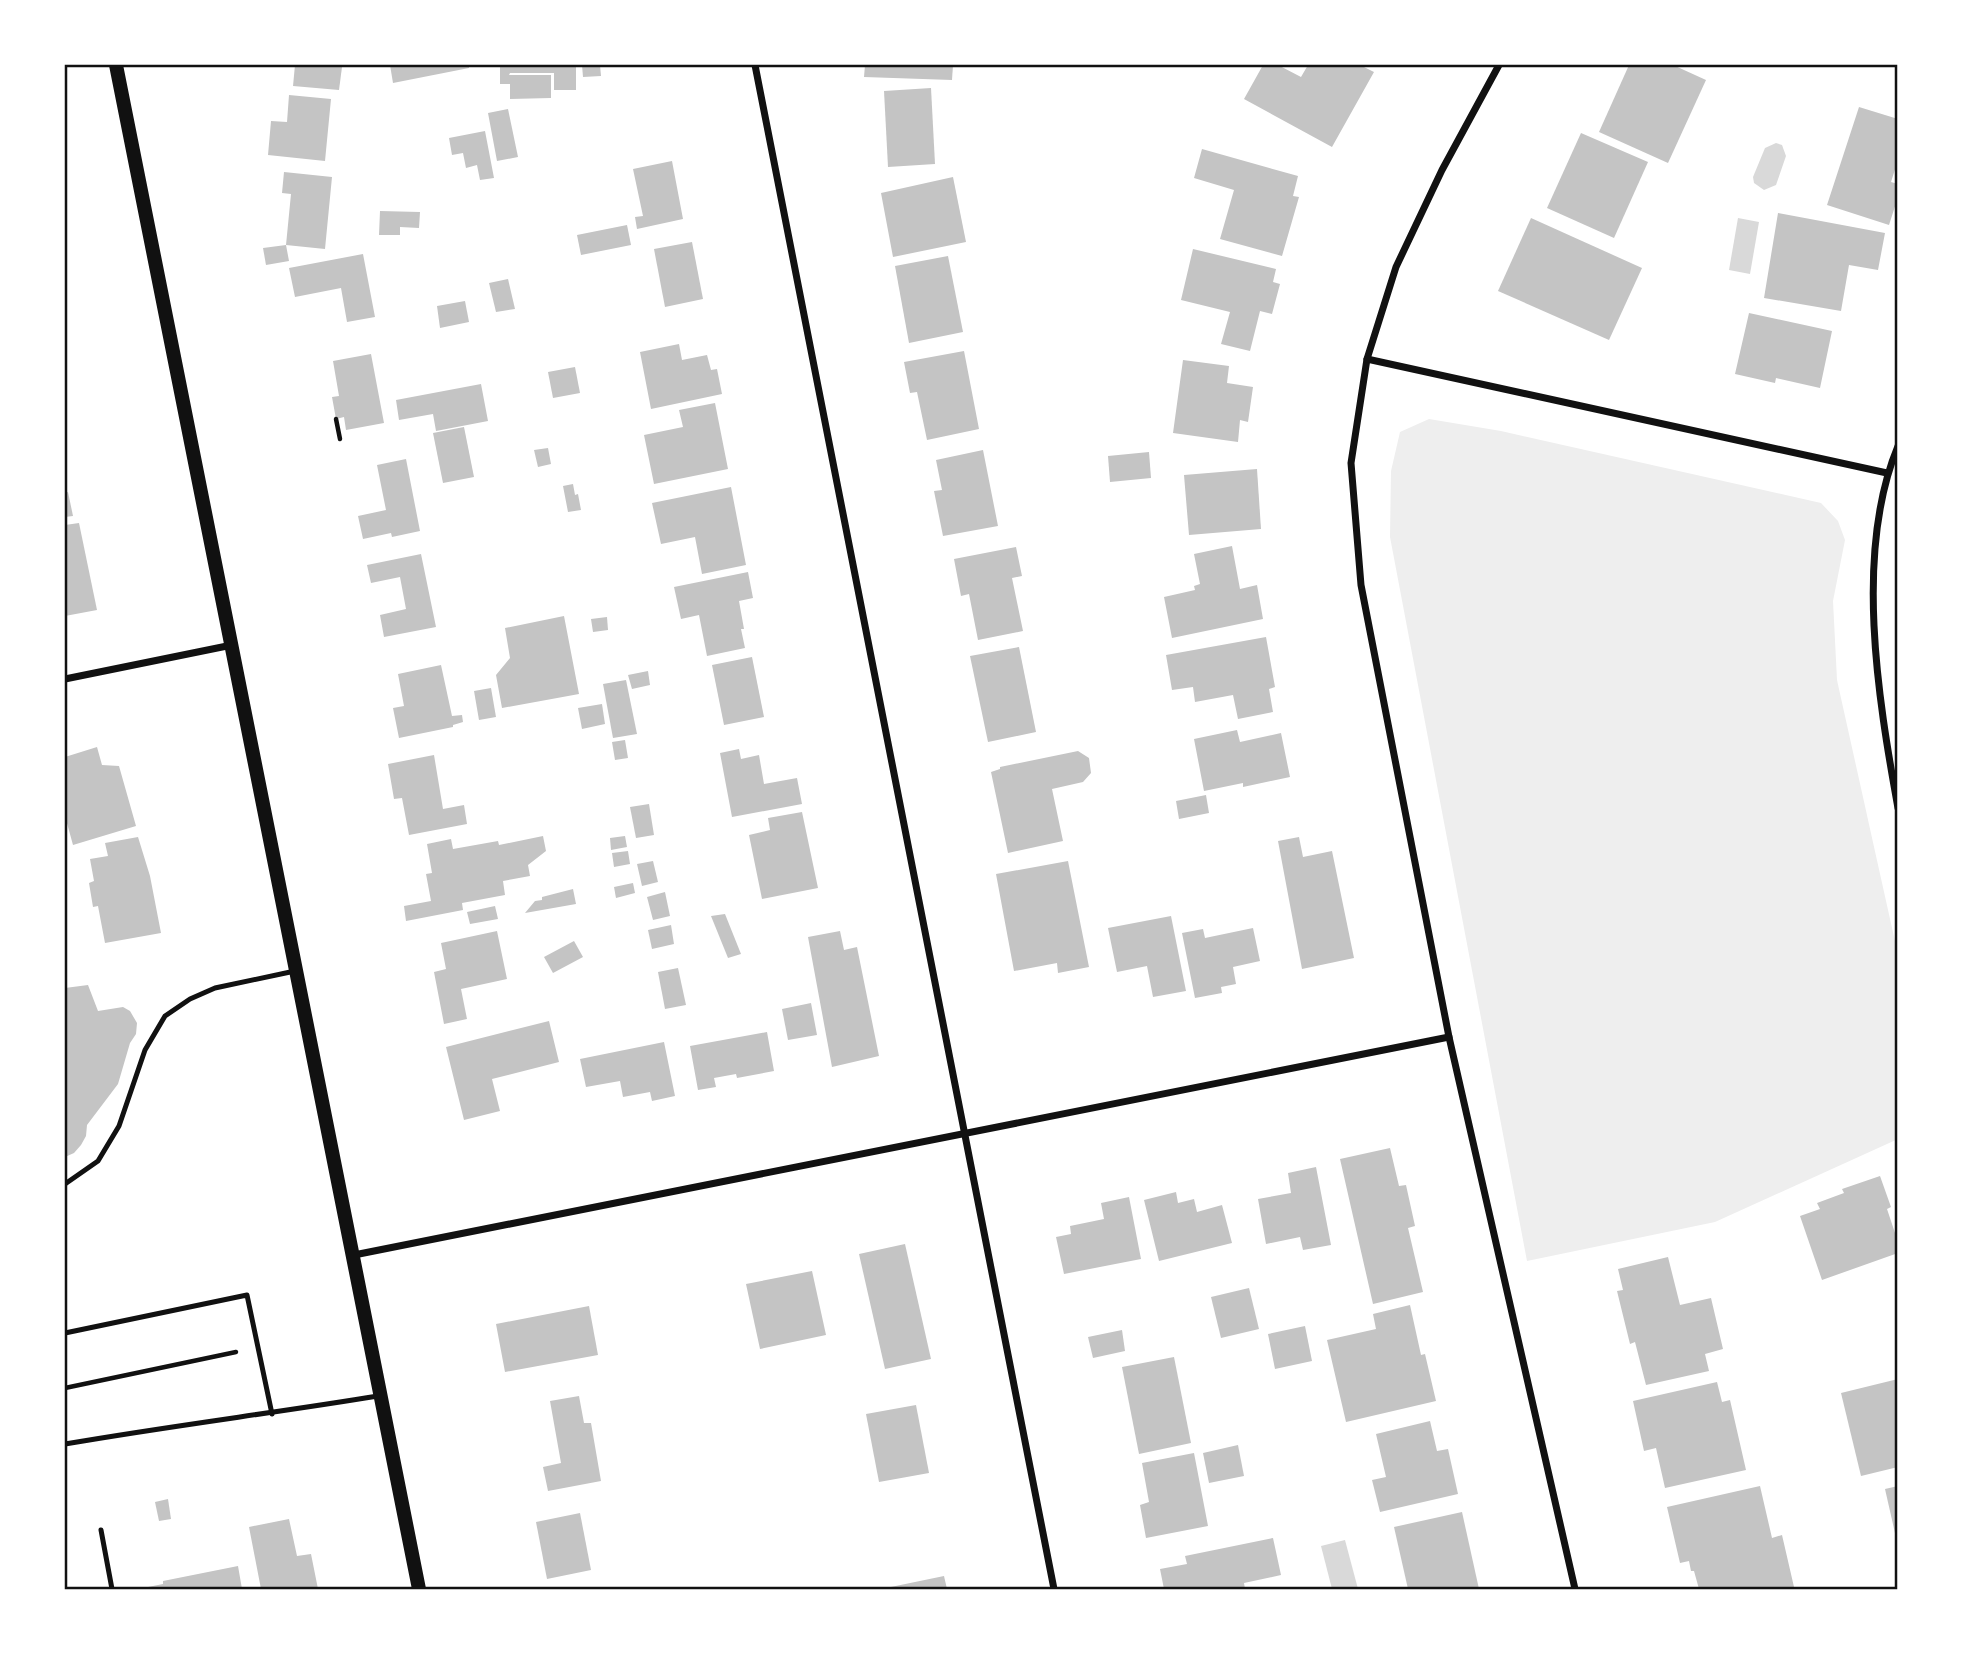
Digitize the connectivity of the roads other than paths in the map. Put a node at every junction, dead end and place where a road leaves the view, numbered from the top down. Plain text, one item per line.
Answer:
1 (116, 65) edge
2 (755, 65) edge
3 (1499, 65) edge
4 (1367, 359) junction
5 (1898, 446) edge
6 (1887, 473) junction
7 (232, 645) junction
8 (65, 679) edge
9 (1898, 808) edge
10 (297, 971) junction
11 (1449, 1037) junction
12 (965, 1134) junction
13 (65, 1184) edge
14 (354, 1255) junction
15 (65, 1333) edge
16 (381, 1395) junction
17 (272, 1414) junction
18 (65, 1444) edge
19 (101, 1530) dead end
20 (112, 1589) edge
21 (419, 1589) edge
22 (1054, 1589) edge
23 (1575, 1589) edge

1 - 7 main road
2 - 12 street
3 - 4 street
4 - 6 street
4 - 11 street
5 - 6 street
6 - 9 street
7 - 8 street
7 - 10 main road
10 - 13 lane
10 - 14 main road
11 - 12 street
11 - 23 street
12 - 14 street
12 - 22 street
14 - 16 main road
15 - 17 lane
16 - 17 lane
16 - 21 main road
17 - 18 lane
19 - 20 lane

